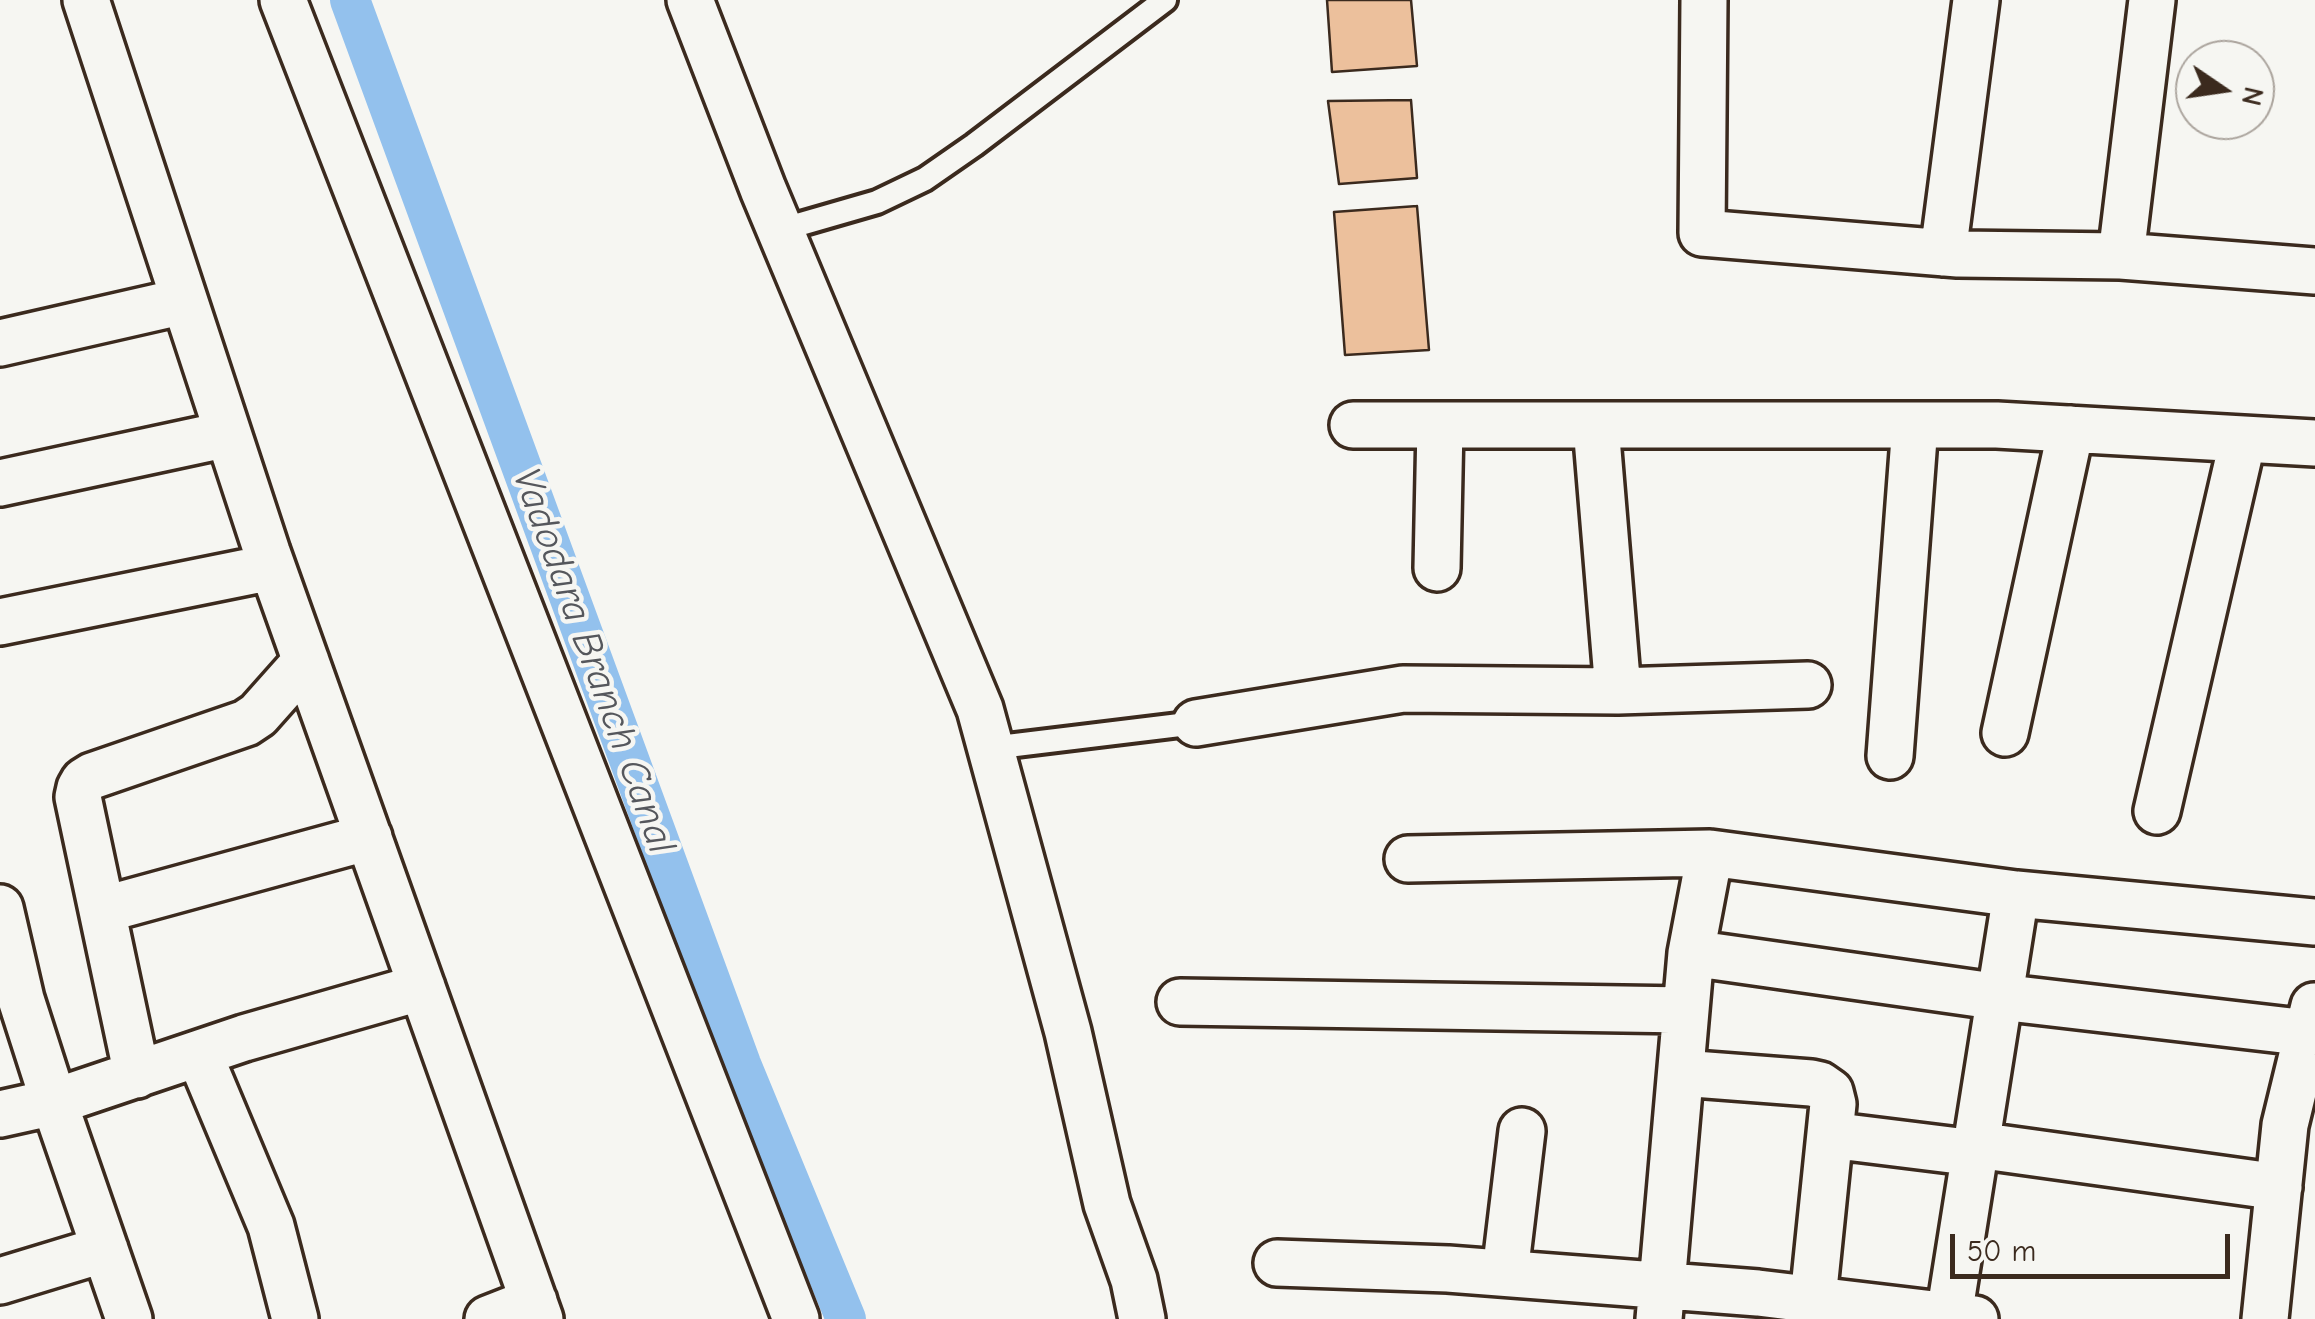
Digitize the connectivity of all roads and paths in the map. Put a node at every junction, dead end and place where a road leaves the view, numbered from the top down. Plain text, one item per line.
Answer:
1 (86, 0) edge
2 (283, 0) edge
3 (690, 0) edge
4 (1165, 0) edge
5 (1704, 0) edge
6 (1976, 0) edge
7 (2152, 0) edge
8 (780, 230) junction
9 (1942, 253) junction
10 (2121, 256) junction
11 (2315, 271) edge
12 (184, 301) junction
13 (0, 342) edge
14 (1915, 424) junction
15 (1353, 425) dead end
16 (1440, 426) junction
17 (1596, 426) junction
18 (2070, 428) junction
19 (228, 434) junction
20 (2243, 439) junction
21 (2315, 443) edge
22 (0, 483) edge
23 (272, 567) junction
24 (1437, 568) dead end
25 (0, 622) edge
26 (306, 660) junction
27 (1808, 685) dead end
28 (1618, 691) junction
29 (1196, 723) joint
30 (2005, 733) dead end
31 (991, 748) junction
32 (1890, 756) dead end
33 (2157, 811) dead end
34 (369, 837) junction
35 (1710, 853) junction
36 (1408, 859) dead end
37 (2016, 894) junction
38 (102, 910) junction
39 (2315, 922) edge
40 (3, 934) edge
41 (1691, 952) junction
42 (422, 987) junction
43 (2000, 997) junction
44 (1180, 1002) dead end
45 (1686, 1010) junction
46 (2311, 1018) edge
47 (200, 1054) junction
48 (1681, 1074) junction
49 (138, 1075) junction
50 (54, 1102) junction
51 (0, 1114) edge
52 (1522, 1131) dead end
53 (1830, 1135) junction
54 (1976, 1148) junction
55 (2278, 1187) junction
56 (105, 1250) junction
57 (1277, 1262) dead end
58 (1504, 1273) junction
59 (0, 1280) edge
60 (1813, 1299) junction
61 (1661, 1302) edge
62 (537, 1310) edge
63 (1962, 1318) edge
64 (129, 1319) edge
65 (295, 1319) edge
66 (488, 1319) edge
67 (796, 1319) edge
68 (1142, 1319) edge
69 (2265, 1319) edge

1 - 12 street
2 - 67 street
3 - 8 street
4 - 8 lane
5 - 9 street
6 - 9 street
7 - 10 street
8 - 31 street
9 - 10 street
10 - 11 street
12 - 13 street
12 - 19 street
14 - 17 street
14 - 18 street
14 - 32 street
15 - 16 street
16 - 17 street
16 - 24 street
17 - 28 street
18 - 20 street
18 - 30 street
19 - 22 street
19 - 23 street
20 - 21 street
20 - 33 street
23 - 25 street
23 - 26 street
26 - 34 street
26 - 38 street
27 - 28 street
28 - 29 street
29 - 31 lane
31 - 68 street
34 - 38 street
34 - 42 street
35 - 36 street
35 - 37 street
35 - 41 street
37 - 39 street
37 - 43 street
38 - 49 street
40 - 50 street
41 - 43 street
41 - 45 street
42 - 47 street
42 - 62 street
43 - 46 street
43 - 54 street
44 - 45 street
45 - 48 street
46 - 55 street
47 - 49 street
47 - 65 street
48 - 53 street
48 - 61 street
49 - 50 street
50 - 51 street
50 - 56 street
52 - 58 street
53 - 54 street
53 - 60 street
54 - 55 street
54 - 63 street
55 - 69 street
56 - 59 street
56 - 64 street
57 - 58 street
58 - 61 street
60 - 61 street
60 - 63 street
62 - 66 street

